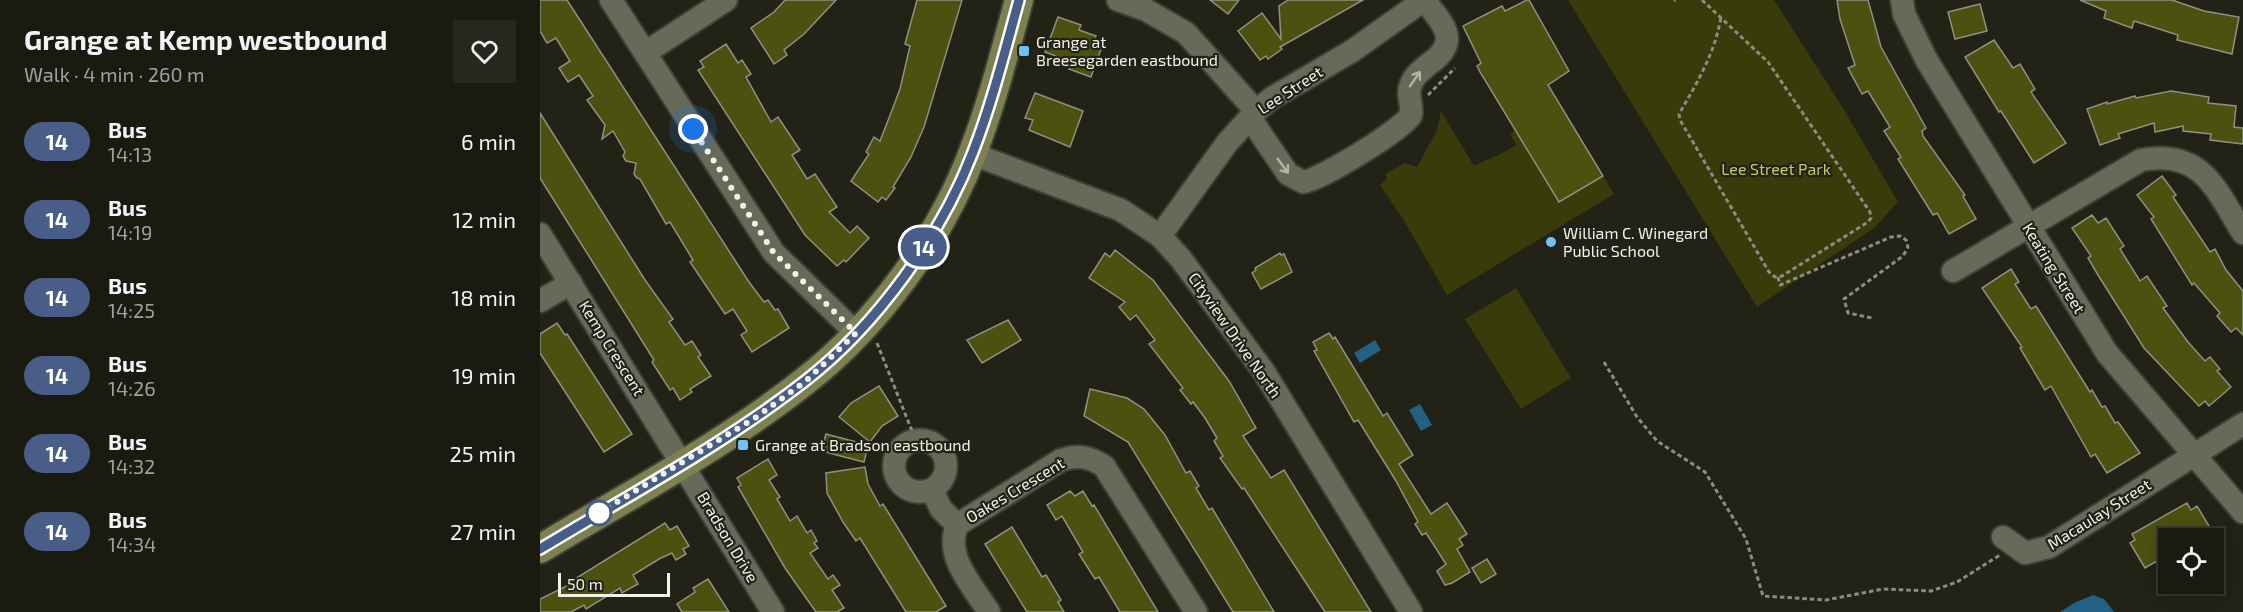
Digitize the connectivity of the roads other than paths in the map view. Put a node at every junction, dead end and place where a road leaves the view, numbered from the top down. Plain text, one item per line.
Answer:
1 (611, 0) edge
2 (726, 0) edge
3 (1019, 0) edge
4 (1118, 0) edge
5 (1424, 0) edge
6 (1902, 0) edge
7 (645, 52) junction
8 (1253, 114) junction
9 (973, 154) junction
10 (2028, 226) junction
11 (2243, 232) edge
12 (540, 234) edge
13 (1160, 236) junction
14 (1953, 271) dead end
15 (571, 283) junction
16 (540, 301) edge
17 (858, 331) junction
18 (2243, 423) edge
19 (2194, 455) junction
20 (683, 463) junction
21 (932, 490) junction
22 (2243, 512) edge
23 (957, 525) junction
24 (2010, 542) road end
25 (540, 549) edge
26 (773, 612) edge
27 (989, 612) edge
28 (1196, 612) edge
29 (1411, 612) edge

1 - 7 street
2 - 7 street
3 - 9 main road
4 - 8 street
5 - 8 street, Lee Street
8 -> 5 street
6 - 10 street, Keating Street
7 - 17 street
8 - 13 street, Lee Street
9 - 13 street, Cityview Drive North
9 - 17 main road
10 - 11 street
10 - 14 street
10 - 19 street, Keating Street
12 - 15 street, Kemp Crescent
13 - 29 street, Cityview Drive North
15 - 16 street
15 - 20 street, Kemp Crescent
17 - 20 main road
18 - 19 street
19 - 22 street, Keating Street
19 - 24 street, Macaulay Street
20 - 25 main road
20 - 26 street, Bradson Drive
21 - 21 street
21 - 23 street
23 - 27 street, Oakes Crescent
23 - 28 street, Oakes Crescent

